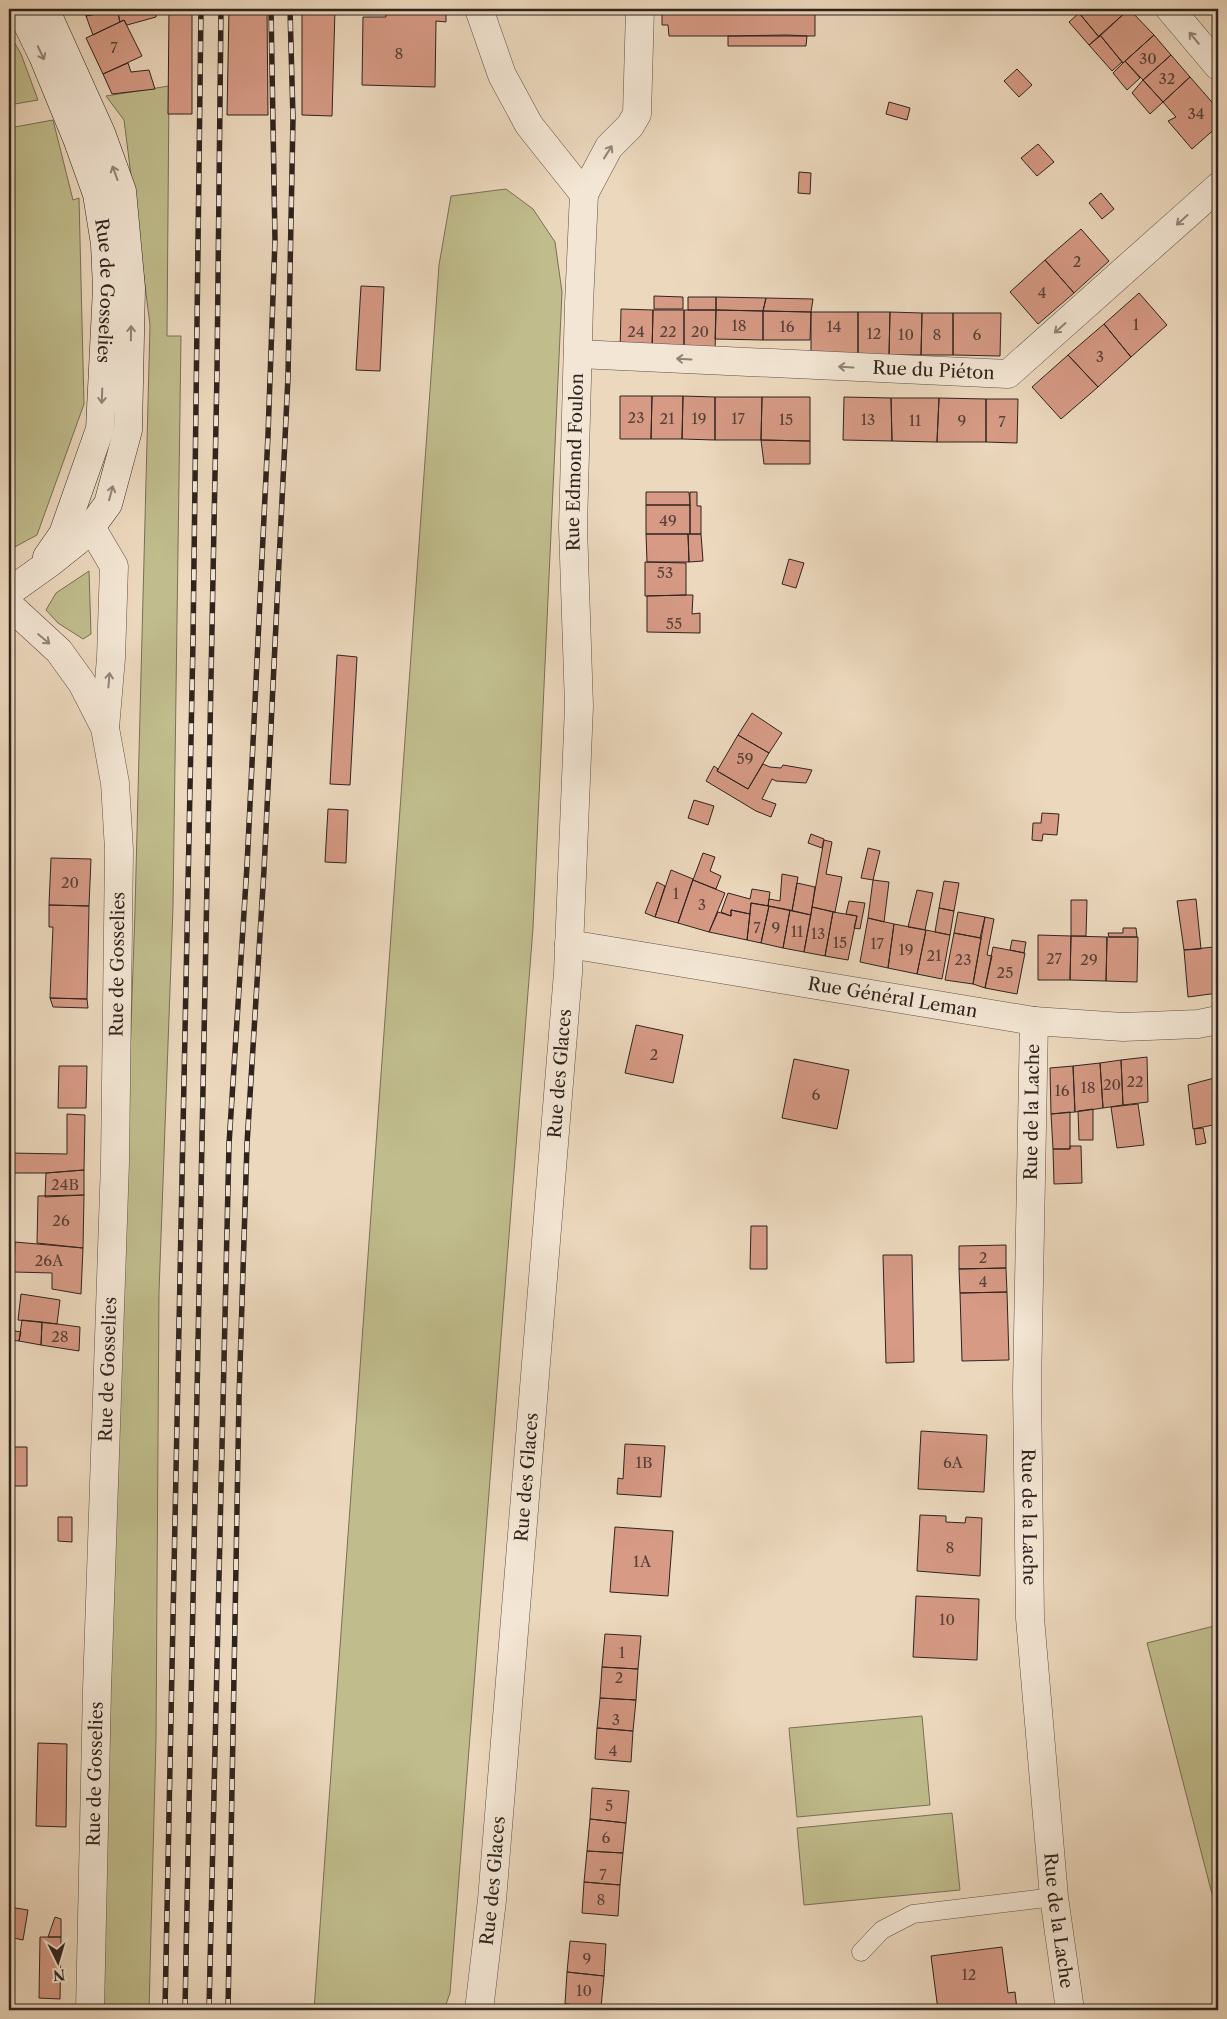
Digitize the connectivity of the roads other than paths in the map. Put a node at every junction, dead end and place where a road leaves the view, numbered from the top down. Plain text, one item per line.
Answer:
1 (20, 9) edge
2 (45, 9) edge
3 (479, 9) edge
4 (640, 9) edge
5 (1170, 9) edge
6 (1218, 66) edge
7 (1218, 187) edge
8 (584, 194) junction
9 (578, 354) junction
10 (88, 531) junction
11 (35, 574) junction
12 (9, 592) edge
13 (9, 605) edge
14 (105, 728) junction
15 (569, 944) junction
16 (1218, 1020) edge
17 (1034, 1021) junction
18 (1054, 1898) junction
19 (861, 1952) dead end
20 (90, 2010) edge
21 (479, 2010) edge
22 (1070, 2010) edge

1 -> 11 street, Rue de Gosselies
10 -> 2 street, Rue de Gosselies
3 - 8 street
8 -> 4 street
6 -> 5 street
7 -> 9 street, Rue du Piéton
8 - 9 street, Rue Edmond Foulon
9 - 15 street, Rue Edmond Foulon
10 - 11 street, Rue de Gosselies
14 -> 10 street, Rue de Gosselies
11 - 12 street, Rue de Gosselies
13 -> 14 street, Rue de Gosselies
14 - 20 street, Rue de Gosselies
15 - 17 street, Rue Général Leman
15 - 21 street, Rue des Glaces
16 - 17 street, Rue Général Leman
17 - 18 street, Rue de la Lache
18 - 19 lane
18 - 22 street, Rue de la Lache

